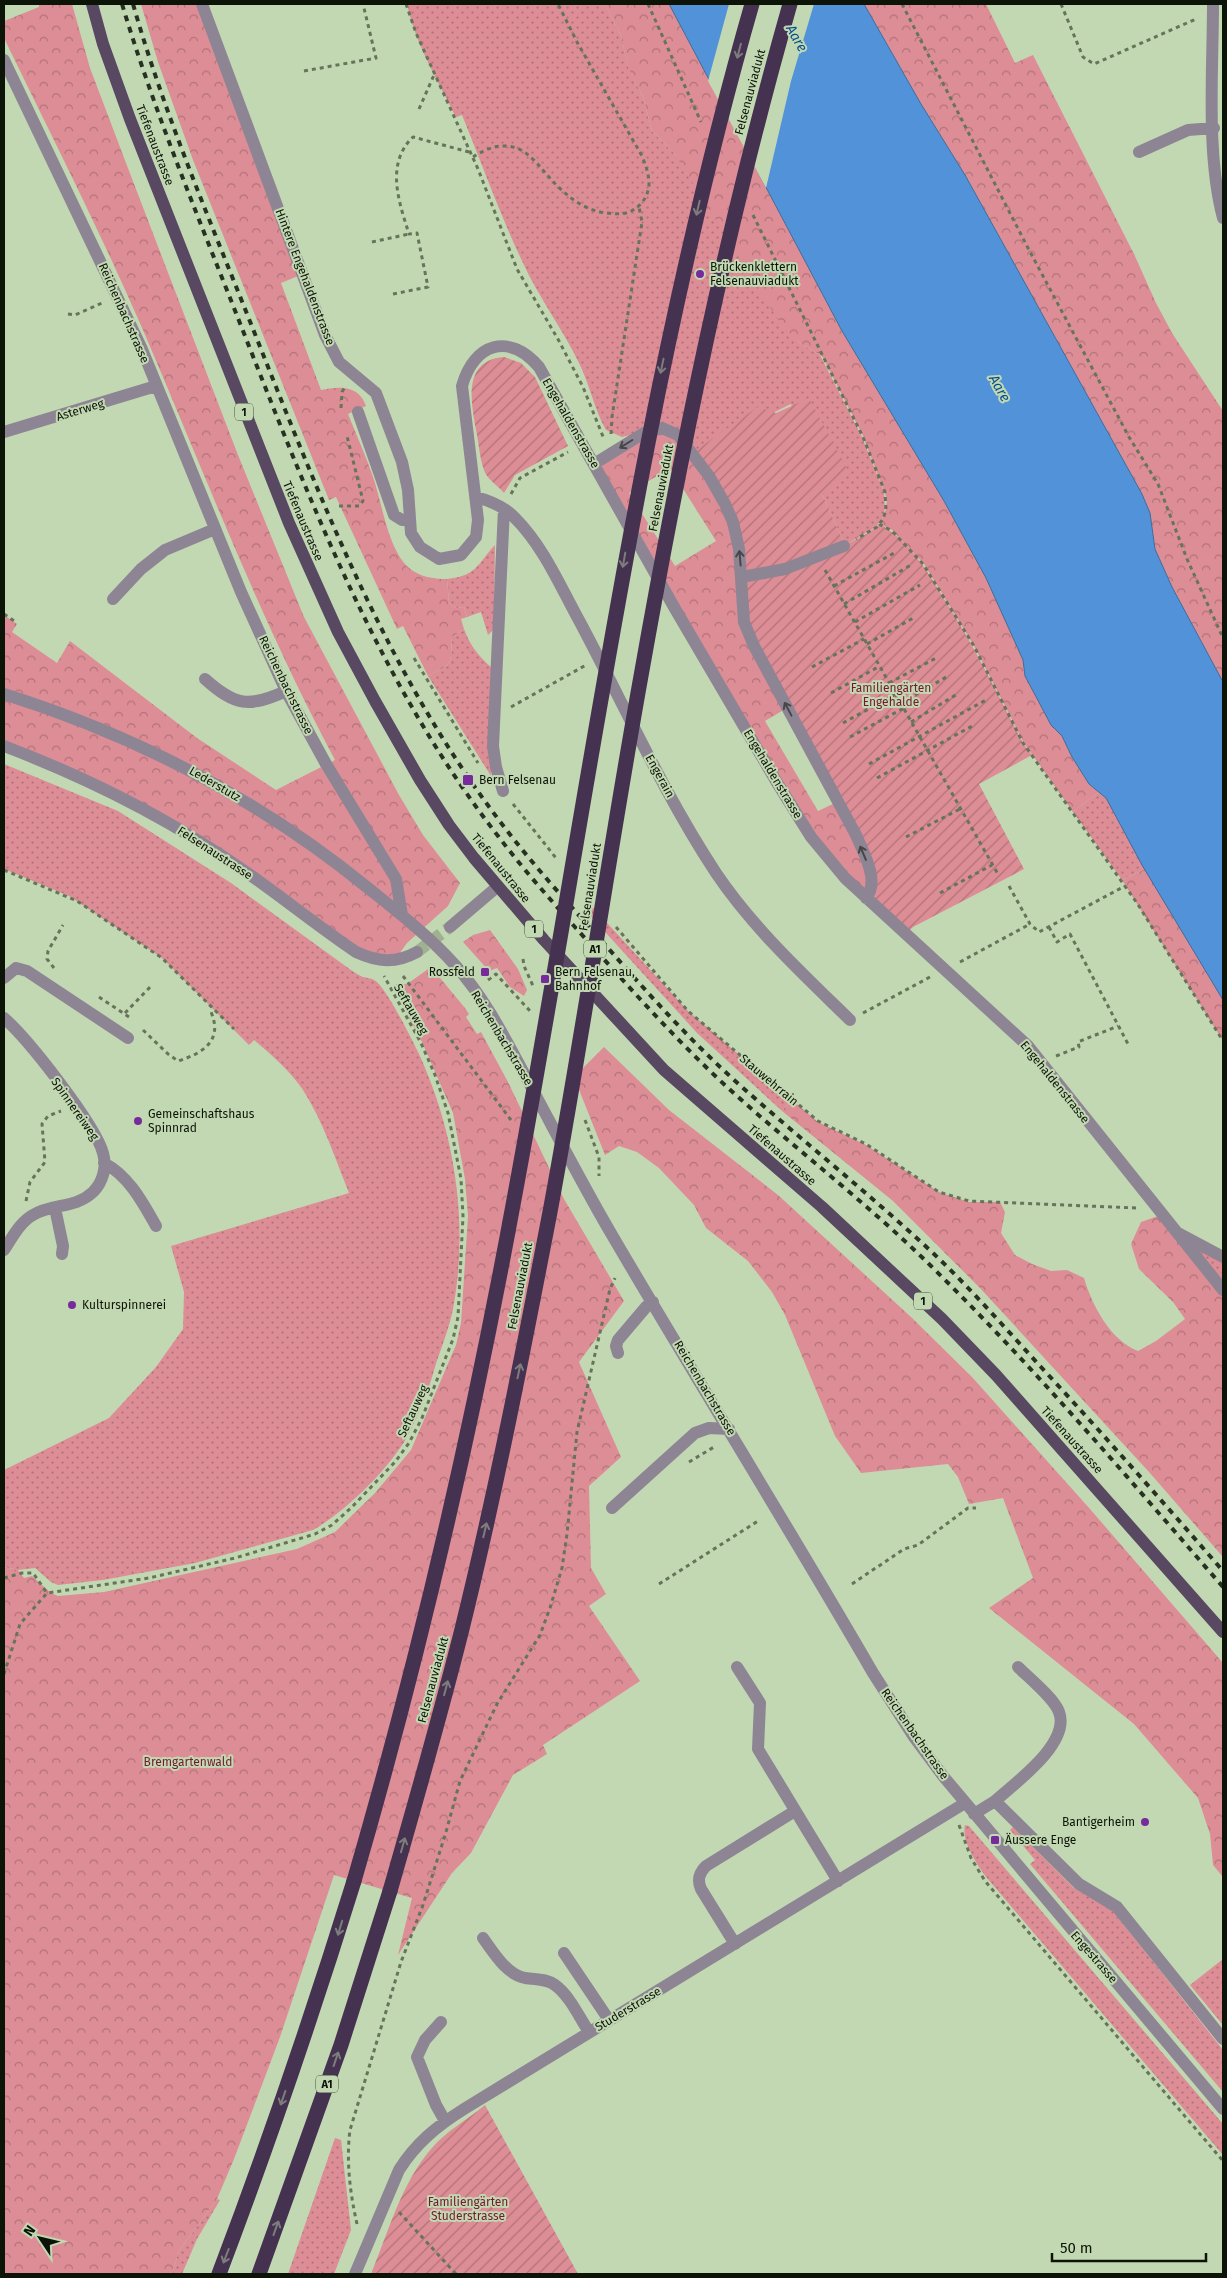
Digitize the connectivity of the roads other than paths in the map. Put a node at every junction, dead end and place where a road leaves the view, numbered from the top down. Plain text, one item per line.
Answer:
1 (92, 4) edge
2 (202, 4) edge
3 (752, 4) edge
4 (790, 4) edge
5 (1213, 10) edge
6 (4, 60) edge
7 (1214, 128) junction
8 (1218, 141) edge
9 (1139, 152) dead end
10 (1223, 218) edge
11 (156, 386) junction
12 (358, 412) dead end
13 (4, 432) edge
14 (594, 464) junction
15 (476, 497) junction
16 (504, 508) junction
17 (409, 520) junction
18 (215, 529) junction
19 (844, 546) road end
20 (742, 577) junction
21 (113, 599) dead end
22 (205, 679) dead end
23 (286, 691) junction
24 (4, 694) edge
25 (4, 746) edge
26 (503, 791) road end
27 (497, 887) junction
28 (866, 898) junction
29 (402, 915) junction
30 (450, 926) tunnel mouth
31 (417, 952) tunnel mouth
32 (4, 978) edge
33 (4, 1018) edge
34 (850, 1020) dead end
35 (128, 1038) dead end
36 (104, 1163) junction
37 (55, 1208) junction
38 (156, 1226) dead end
39 (1174, 1230) junction
40 (4, 1250) edge
41 (62, 1254) dead end
42 (1223, 1258) edge
43 (1223, 1290) edge
44 (653, 1302) junction
45 (618, 1353) dead end
46 (729, 1429) junction
47 (612, 1508) dead end
48 (1223, 1632) edge
49 (1018, 1667) dead end
50 (737, 1668) dead end
51 (995, 1801) junction
52 (960, 1807) junction
53 (795, 1811) junction
54 (974, 1814) junction
55 (838, 1882) junction
56 (483, 1938) dead end
57 (735, 1944) junction
58 (564, 1953) dead end
59 (609, 2020) junction
60 (441, 2022) dead end
61 (590, 2032) junction
62 (1223, 2038) edge
63 (1223, 2108) edge
64 (445, 2121) junction
65 (219, 2274) edge
66 (259, 2274) edge
67 (355, 2274) edge

1 - 27 main road, Tiefenaustrasse / 1
2 - 17 street, Hintere Engehaldenstrasse
3 -> 65 highway, Felsenauviadukt, bridge
66 -> 4 highway, Felsenauviadukt / A1, bridge
5 - 7 street
6 - 11 street, Reichenbachstrasse
7 - 8 street
7 - 9 street
8 - 10 street
11 - 13 street, Asterweg
11 - 18 street, Reichenbachstrasse
12 - 17 street
14 - 15 street, Engehaldenstrasse
20 -> 14 street
14 - 28 street, Engehaldenstrasse
15 - 16 street, Engerain
15 - 17 street, Hintere Engehaldenstrasse
16 - 26 street
16 - 34 street, Engerain
18 - 21 street
18 - 23 street, Reichenbachstrasse
19 - 20 street
28 -> 20 street
22 - 23 street
23 - 29 street, Reichenbachstrasse
24 - 29 street, Lederstutz
25 - 31 street, Felsenaustrasse
27 - 30 street
27 - 48 main road, Tiefenaustrasse / 1
28 - 39 street, Engehaldenstrasse
29 - 44 street, Reichenbachstrasse
32 - 35 street
33 - 36 street, Spinnereiweg
36 - 37 street
36 - 38 street
37 - 40 street
37 - 41 street
39 - 42 street
39 - 43 street, Engehaldenstrasse
44 - 45 street
44 - 46 street, Reichenbachstrasse
46 - 47 street
46 - 52 street, Reichenbachstrasse
49 - 51 street
50 - 53 street
51 - 54 street
51 - 62 street
52 - 54 street, Engestrasse
52 - 55 street, Studerstrasse
53 - 55 street
53 - 57 street
54 - 63 street, Engestrasse
55 - 57 street, Studerstrasse
56 - 61 street
57 - 59 street, Studerstrasse
58 - 59 street
59 - 61 street, Studerstrasse
60 - 64 street
61 - 64 street, Studerstrasse
64 - 67 street, Studerstrasse

